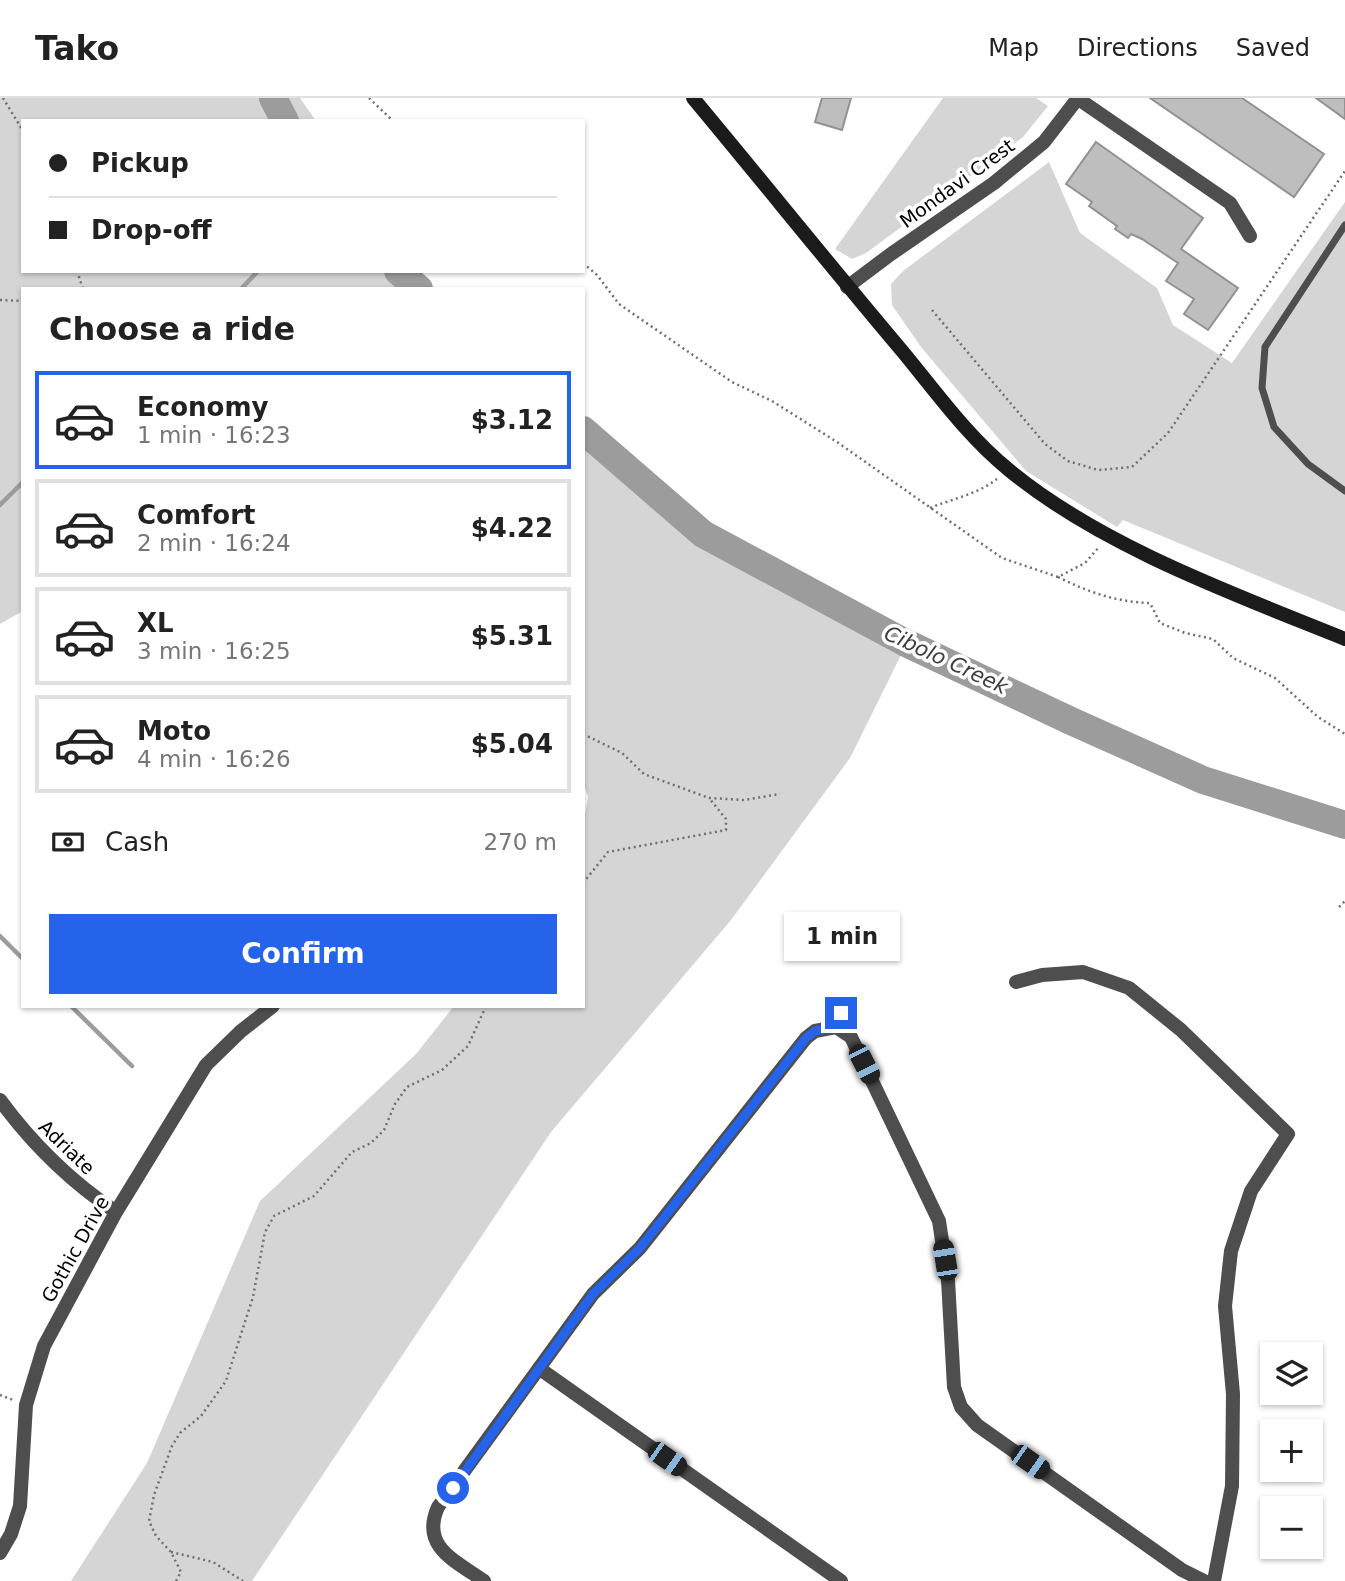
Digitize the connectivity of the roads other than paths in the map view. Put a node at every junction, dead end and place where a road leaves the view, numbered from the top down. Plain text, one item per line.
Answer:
1 (693, 98) edge
2 (1078, 98) edge
3 (1345, 225) edge
4 (1250, 236) dead end
5 (847, 287) junction
6 (1345, 491) edge
7 (1345, 639) edge
8 (1016, 982) dead end
9 (270, 1008) edge
10 (0, 1100) edge
11 (116, 1212) junction
12 (540, 1369) junction
13 (0, 1553) edge
14 (484, 1581) edge
15 (841, 1581) edge
16 (1204, 1581) edge
17 (1214, 1581) edge

1 - 5 main road
2 - 4 street
2 - 5 street, Mondavi Crest
3 - 6 lane
5 - 7 main road
8 - 17 street
9 - 11 street, Gothic Drive
10 - 11 street, Adriate
11 - 13 street, Gothic Drive
12 - 14 street
12 - 15 street
12 - 16 street

